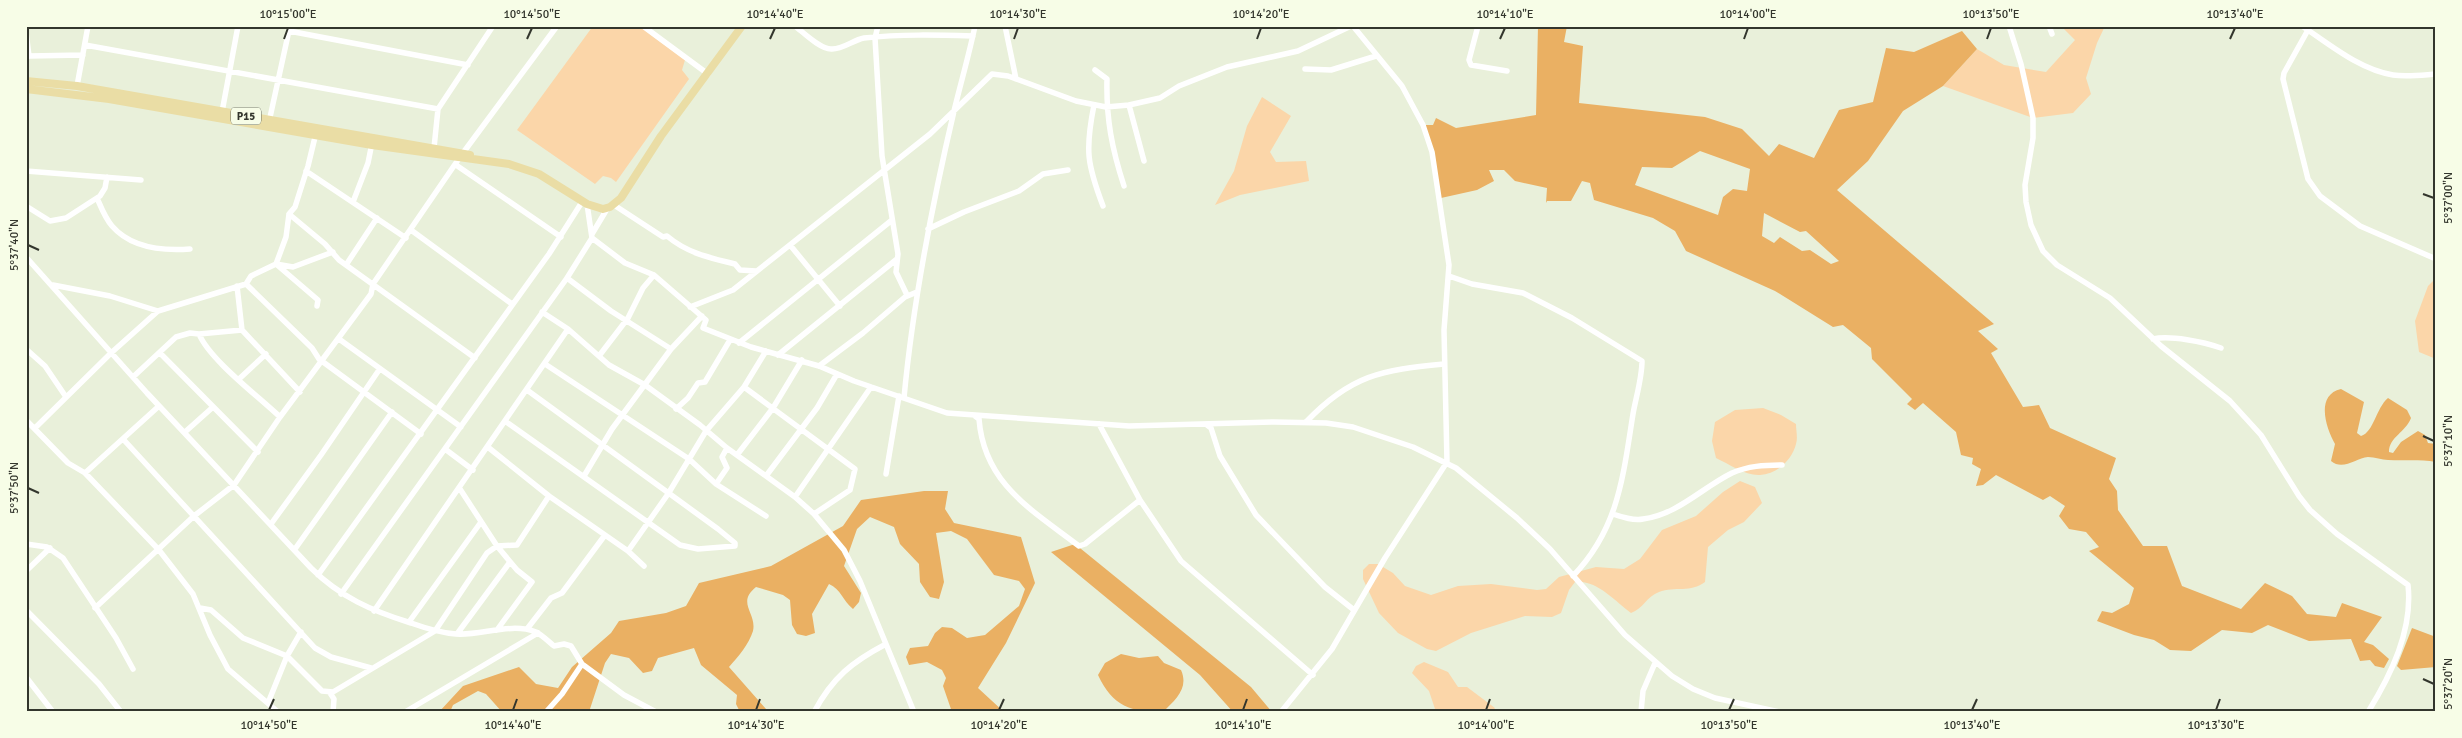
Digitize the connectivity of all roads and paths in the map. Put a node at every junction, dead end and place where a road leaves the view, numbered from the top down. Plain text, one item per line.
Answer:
1 (88, 26) edge
2 (238, 26) edge
3 (493, 26) edge
4 (557, 26) edge
5 (643, 26) edge
6 (742, 26) edge
7 (795, 26) edge
8 (878, 26) edge
9 (975, 26) edge
10 (1006, 26) edge
11 (1352, 26) edge
12 (1478, 26) edge
13 (2008, 26) edge
14 (2049, 26) edge
15 (2302, 26) edge
16 (289, 29) edge
17 (2308, 30) junction
18 (26, 32) edge
19 (2052, 34) dead end
20 (973, 36) junction
21 (875, 38) junction
22 (85, 45) junction
23 (83, 56) junction
24 (1376, 56) junction
25 (27, 57) edge
26 (468, 65) junction
27 (1305, 69) dead end
28 (230, 70) junction
29 (1094, 70) dead end
30 (1507, 71) dead end
31 (708, 74) junction
32 (2436, 74) edge
33 (1016, 79) junction
34 (280, 80) junction
35 (26, 81) edge
36 (77, 86) junction
37 (26, 89) edge
38 (1094, 105) junction
39 (1129, 106) junction
40 (1106, 107) junction
41 (438, 109) junction
42 (954, 111) junction
43 (222, 112) junction
44 (269, 123) junction
45 (316, 133) junction
46 (372, 142) junction
47 (434, 148) junction
48 (460, 158) junction
49 (1144, 161) dead end
50 (883, 170) junction
51 (1068, 170) dead end
52 (26, 171) edge
53 (306, 171) junction
54 (107, 177) junction
55 (141, 180) dead end
56 (1124, 186) dead end
57 (97, 198) junction
58 (352, 202) junction
59 (584, 203) junction
60 (26, 206) edge
61 (1103, 206) dead end
62 (610, 207) junction
63 (289, 214) junction
64 (377, 218) junction
65 (892, 220) junction
66 (928, 229) junction
67 (411, 230) junction
68 (561, 237) junction
69 (592, 237) junction
70 (406, 238) junction
71 (790, 245) junction
72 (190, 249) dead end
73 (333, 252) junction
74 (26, 257) edge
75 (898, 259) junction
76 (2436, 260) edge
77 (276, 264) junction
78 (346, 265) junction
79 (756, 271) junction
80 (654, 275) junction
81 (1449, 276) junction
82 (567, 278) junction
83 (818, 279) junction
84 (246, 284) junction
85 (373, 284) junction
86 (53, 285) junction
87 (237, 286) junction
88 (917, 292) junction
89 (907, 295) junction
90 (512, 304) junction
91 (316, 306) dead end
92 (840, 306) junction
93 (690, 307) junction
94 (158, 311) junction
95 (542, 312) junction
96 (702, 316) junction
97 (626, 320) junction
98 (568, 329) junction
99 (242, 330) junction
100 (199, 334) junction
101 (2153, 339) junction
102 (338, 340) junction
103 (730, 340) junction
104 (739, 342) junction
105 (2221, 348) dead end
106 (26, 349) edge
107 (671, 349) junction
108 (766, 351) junction
109 (111, 353) junction
110 (160, 353) junction
111 (266, 354) junction
112 (778, 355) junction
113 (599, 356) junction
114 (475, 358) junction
115 (802, 360) junction
116 (323, 362) junction
117 (545, 364) junction
118 (1444, 364) junction
119 (819, 366) junction
120 (379, 370) junction
121 (837, 374) junction
122 (133, 376) junction
123 (239, 379) junction
124 (645, 385) junction
125 (744, 387) junction
126 (871, 387) junction
127 (527, 390) junction
128 (300, 392) junction
129 (365, 392) junction
130 (66, 397) junction
131 (901, 397) junction
132 (160, 406) junction
133 (213, 407) junction
134 (772, 408) junction
135 (676, 409) junction
136 (437, 410) junction
137 (392, 412) junction
138 (624, 415) junction
139 (975, 416) junction
140 (280, 417) junction
141 (26, 420) edge
142 (505, 421) junction
143 (1306, 422) junction
144 (1099, 424) junction
145 (1207, 425) junction
146 (461, 427) junction
147 (35, 428) junction
148 (802, 429) junction
149 (706, 431) junction
150 (185, 432) junction
151 (421, 434) junction
152 (123, 439) junction
153 (602, 446) junction
154 (489, 448) junction
155 (727, 448) junction
156 (445, 450) junction
157 (830, 450) junction
158 (258, 452) junction
159 (737, 455) junction
160 (689, 459) junction
161 (1447, 462) junction
162 (1782, 465) dead end
163 (473, 470) junction
164 (85, 472) junction
165 (886, 474) dead end
166 (584, 476) junction
167 (766, 476) junction
168 (716, 484) junction
169 (234, 485) junction
170 (460, 489) junction
171 (668, 494) junction
172 (549, 496) junction
173 (795, 497) junction
174 (1140, 500) junction
175 (814, 514) junction
176 (1613, 514) junction
177 (194, 516) junction
178 (766, 516) dead end
179 (481, 522) junction
180 (647, 523) junction
181 (270, 524) junction
182 (605, 534) junction
183 (26, 544) edge
184 (497, 546) junction
185 (50, 548) junction
186 (294, 549) junction
187 (159, 550) junction
188 (628, 551) junction
189 (510, 562) junction
190 (644, 566) dead end
191 (26, 571) edge
192 (318, 575) junction
193 (1573, 576) junction
194 (341, 594) junction
195 (95, 608) junction
196 (200, 608) junction
197 (26, 610) edge
198 (1354, 610) junction
199 (374, 611) junction
200 (409, 622) junction
201 (527, 629) junction
202 (435, 630) junction
203 (496, 630) junction
204 (301, 632) junction
205 (538, 633) junction
206 (457, 634) junction
207 (886, 644) junction
208 (287, 656) junction
209 (1655, 663) junction
210 (582, 664) junction
211 (371, 668) junction
212 (133, 669) dead end
213 (1312, 675) junction
214 (26, 676) edge
215 (330, 693) junction
216 (268, 703) junction
217 (53, 712) edge
218 (121, 712) edge
219 (278, 712) edge
220 (333, 712) edge
221 (405, 712) edge
222 (546, 712) edge
223 (656, 712) edge
224 (814, 712) edge
225 (914, 712) edge
226 (1282, 712) edge
227 (1640, 712) edge
228 (1780, 712) edge
229 (2368, 712) edge

1 - 22 street
2 - 28 street
3 - 26 street
4 - 48 street
5 - 31 street
6 - 31 main road
7 - 21 street
8 - 21 street
9 - 20 street
10 - 33 street
11 - 24 street
11 - 39 street
12 - 30 street
13 - 101 street
14 - 19 street
15 - 17 street
16 - 26 street
16 - 34 street
17 - 32 street
17 - 76 street
18 - 25 street
20 - 21 street
20 - 42 street
21 - 50 street
22 - 23 street
22 - 28 street
23 - 25 street
23 - 36 street
24 - 27 street
24 - 81 street
26 - 41 street
28 - 34 street
28 - 43 street
29 - 40 street
31 - 62 main road
33 - 38 street
33 - 42 street
34 - 41 street
34 - 44 street
35 - 36 main road, P15
36 - 43 main road, P15
37 - 44 main road, P15
38 - 40 street
38 - 61 street
39 - 40 street
39 - 49 street
40 - 56 street
41 - 47 street
42 - 50 street
42 - 66 street
43 - 44 main road, P15
44 - 45 main road, P15
45 - 46 main road, P15
45 - 53 street
46 - 47 main road, P15
46 - 48 main road, P15
46 - 58 street
47 - 48 main road, P15
48 - 59 main road, P15
48 - 67 street
48 - 68 street
50 - 65 street
50 - 71 street
51 - 66 street
52 - 54 street
53 - 58 street
53 - 63 street
54 - 55 street
54 - 57 street
57 - 60 street
57 - 72 street
58 - 64 street
59 - 62 main road, P15
59 - 68 street
59 - 69 street
62 - 69 street
62 - 79 street
63 - 73 street
63 - 77 street
64 - 70 street
64 - 78 street
65 - 75 street
65 - 83 street
66 - 88 street
67 - 70 street
67 - 90 street
68 - 90 street
69 - 80 street
69 - 82 street
70 - 85 street
71 - 79 street
71 - 83 street
73 - 77 street
73 - 78 street
74 - 86 street
75 - 89 street
75 - 92 street
77 - 84 street
77 - 91 street
78 - 85 street
79 - 93 street
80 - 93 street
80 - 97 street
81 - 118 street
81 - 176 street
82 - 95 street
82 - 97 street
83 - 92 street
83 - 104 street
84 - 87 street
84 - 116 street
85 - 102 street
85 - 114 street
86 - 94 street
86 - 109 street
87 - 94 street
87 - 99 street
88 - 89 street
88 - 131 street
89 - 119 street
90 - 114 street
92 - 112 street
93 - 96 street
94 - 109 street
95 - 98 street
95 - 146 street
96 - 103 street
96 - 107 street
97 - 107 street
97 - 113 street
98 - 113 street
98 - 117 street
99 - 100 street
99 - 111 street
100 - 110 street
100 - 123 street
101 - 105 street
101 - 229 street
102 - 116 street
102 - 120 street
103 - 104 street
103 - 135 street
104 - 108 street
106 - 130 street
107 - 124 street
108 - 112 street
108 - 125 street
109 - 122 street
109 - 130 street
110 - 122 street
110 - 133 street
111 - 123 street
111 - 128 street
112 - 115 street
113 - 124 street
114 - 136 street
115 - 119 street
115 - 134 street
116 - 128 street
116 - 129 street
117 - 127 street
117 - 138 street
118 - 143 street
118 - 161 street
119 - 121 street
120 - 129 street
120 - 136 street
121 - 126 street
121 - 148 street
122 - 132 street
123 - 140 street
124 - 135 street
124 - 138 street
125 - 134 street
125 - 149 street
126 - 131 street
126 - 157 street
127 - 142 street
127 - 153 street
128 - 140 street
129 - 137 street
129 - 181 street
130 - 147 street
131 - 139 street
131 - 165 street
132 - 150 street
132 - 152 street
133 - 150 street
133 - 158 street
134 - 148 street
134 - 159 street
135 - 149 street
136 - 146 street
136 - 151 street
137 - 151 street
137 - 186 street
138 - 153 street
138 - 160 street
139 - 144 street
139 - 174 street
140 - 158 street
141 - 147 street
142 - 154 street
142 - 166 street
143 - 145 street
143 - 161 street
144 - 145 street
144 - 174 street
145 - 198 street
146 - 156 street
147 - 164 street
148 - 157 street
148 - 167 street
149 - 155 street
149 - 160 street
150 - 169 street
151 - 192 street
152 - 164 street
152 - 177 street
153 - 166 street
153 - 171 street
154 - 163 street
154 - 172 street
155 - 159 street
155 - 168 street
156 - 163 street
156 - 194 street
157 - 173 street
157 - 175 street
158 - 169 street
159 - 167 street
160 - 168 street
160 - 171 street
161 - 193 street
161 - 198 street
162 - 176 street
163 - 170 street
164 - 187 street
166 - 180 street
167 - 173 street
168 - 178 street
169 - 177 street
169 - 181 street
170 - 179 street
170 - 199 street
171 - 180 street
171 - 180 street
172 - 182 street
172 - 184 street
173 - 175 street
174 - 213 street
175 - 207 street
176 - 193 street
177 - 187 street
177 - 204 street
179 - 184 street
179 - 200 street
180 - 188 street
181 - 186 street
182 - 188 street
182 - 201 street
183 - 185 street
184 - 189 street
184 - 202 street
185 - 191 street
185 - 195 street
186 - 192 street
187 - 195 street
187 - 196 street
188 - 190 street
189 - 203 street
189 - 206 street
192 - 194 street
193 - 209 street
194 - 199 street
195 - 212 street
196 - 208 street
196 - 216 street
197 - 218 street
198 - 213 street
199 - 200 street
200 - 202 street
201 - 203 street
201 - 205 street
202 - 206 street
202 - 211 street
203 - 206 street
204 - 208 street
204 - 211 street
205 - 210 street
205 - 221 street
207 - 224 street
207 - 225 street
208 - 215 street
208 - 216 street
209 - 227 street
209 - 228 street
210 - 222 street
210 - 223 street
211 - 215 street
213 - 226 street
214 - 217 street
215 - 220 street
216 - 219 street

